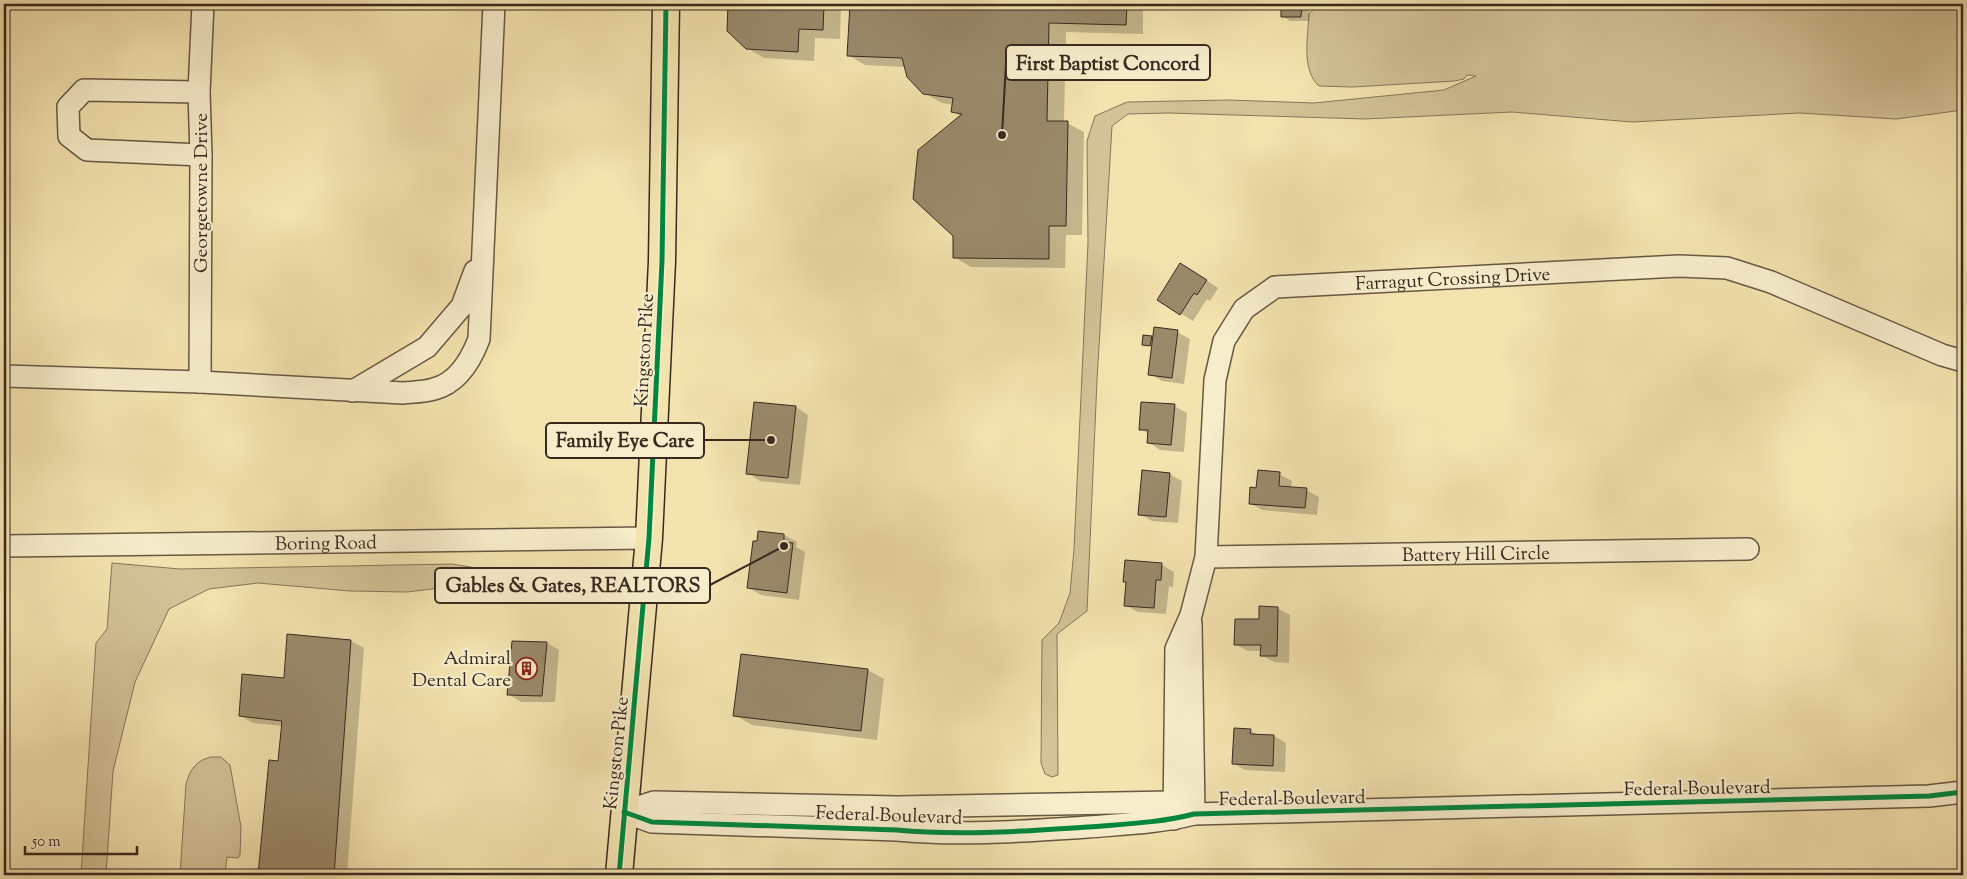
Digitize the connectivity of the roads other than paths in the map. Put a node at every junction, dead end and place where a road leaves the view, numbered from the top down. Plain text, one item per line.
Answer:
1 (203, 4) edge
2 (494, 4) edge
3 (666, 4) edge
4 (199, 92) junction
5 (201, 155) junction
6 (482, 252) junction
7 (1963, 361) edge
8 (4, 376) edge
9 (200, 382) junction
10 (353, 391) junction
11 (649, 538) junction
12 (4, 546) edge
13 (1748, 548) dead end
14 (1206, 557) junction
15 (1963, 792) edge
16 (624, 812) junction
17 (1181, 812) junction
18 (619, 875) edge

1 - 4 street, Georgetowne Drive
2 - 6 street
3 - 11 main road, Kingston Pike
4 - 5 street, Georgetowne Drive
4 - 5 street
5 - 9 street, Georgetowne Drive
6 - 10 street
6 - 10 street
7 - 14 street, Farragut Crossing Drive
8 - 9 street
9 - 10 street
11 - 12 street, Boring Road
11 - 16 main road, Kingston Pike
13 - 14 street, Battery Hill Circle
14 - 17 street, Farragut Crossing Drive
15 - 17 street, Federal Boulevard
16 - 17 street, Federal Boulevard
16 - 18 main road, Kingston Pike

